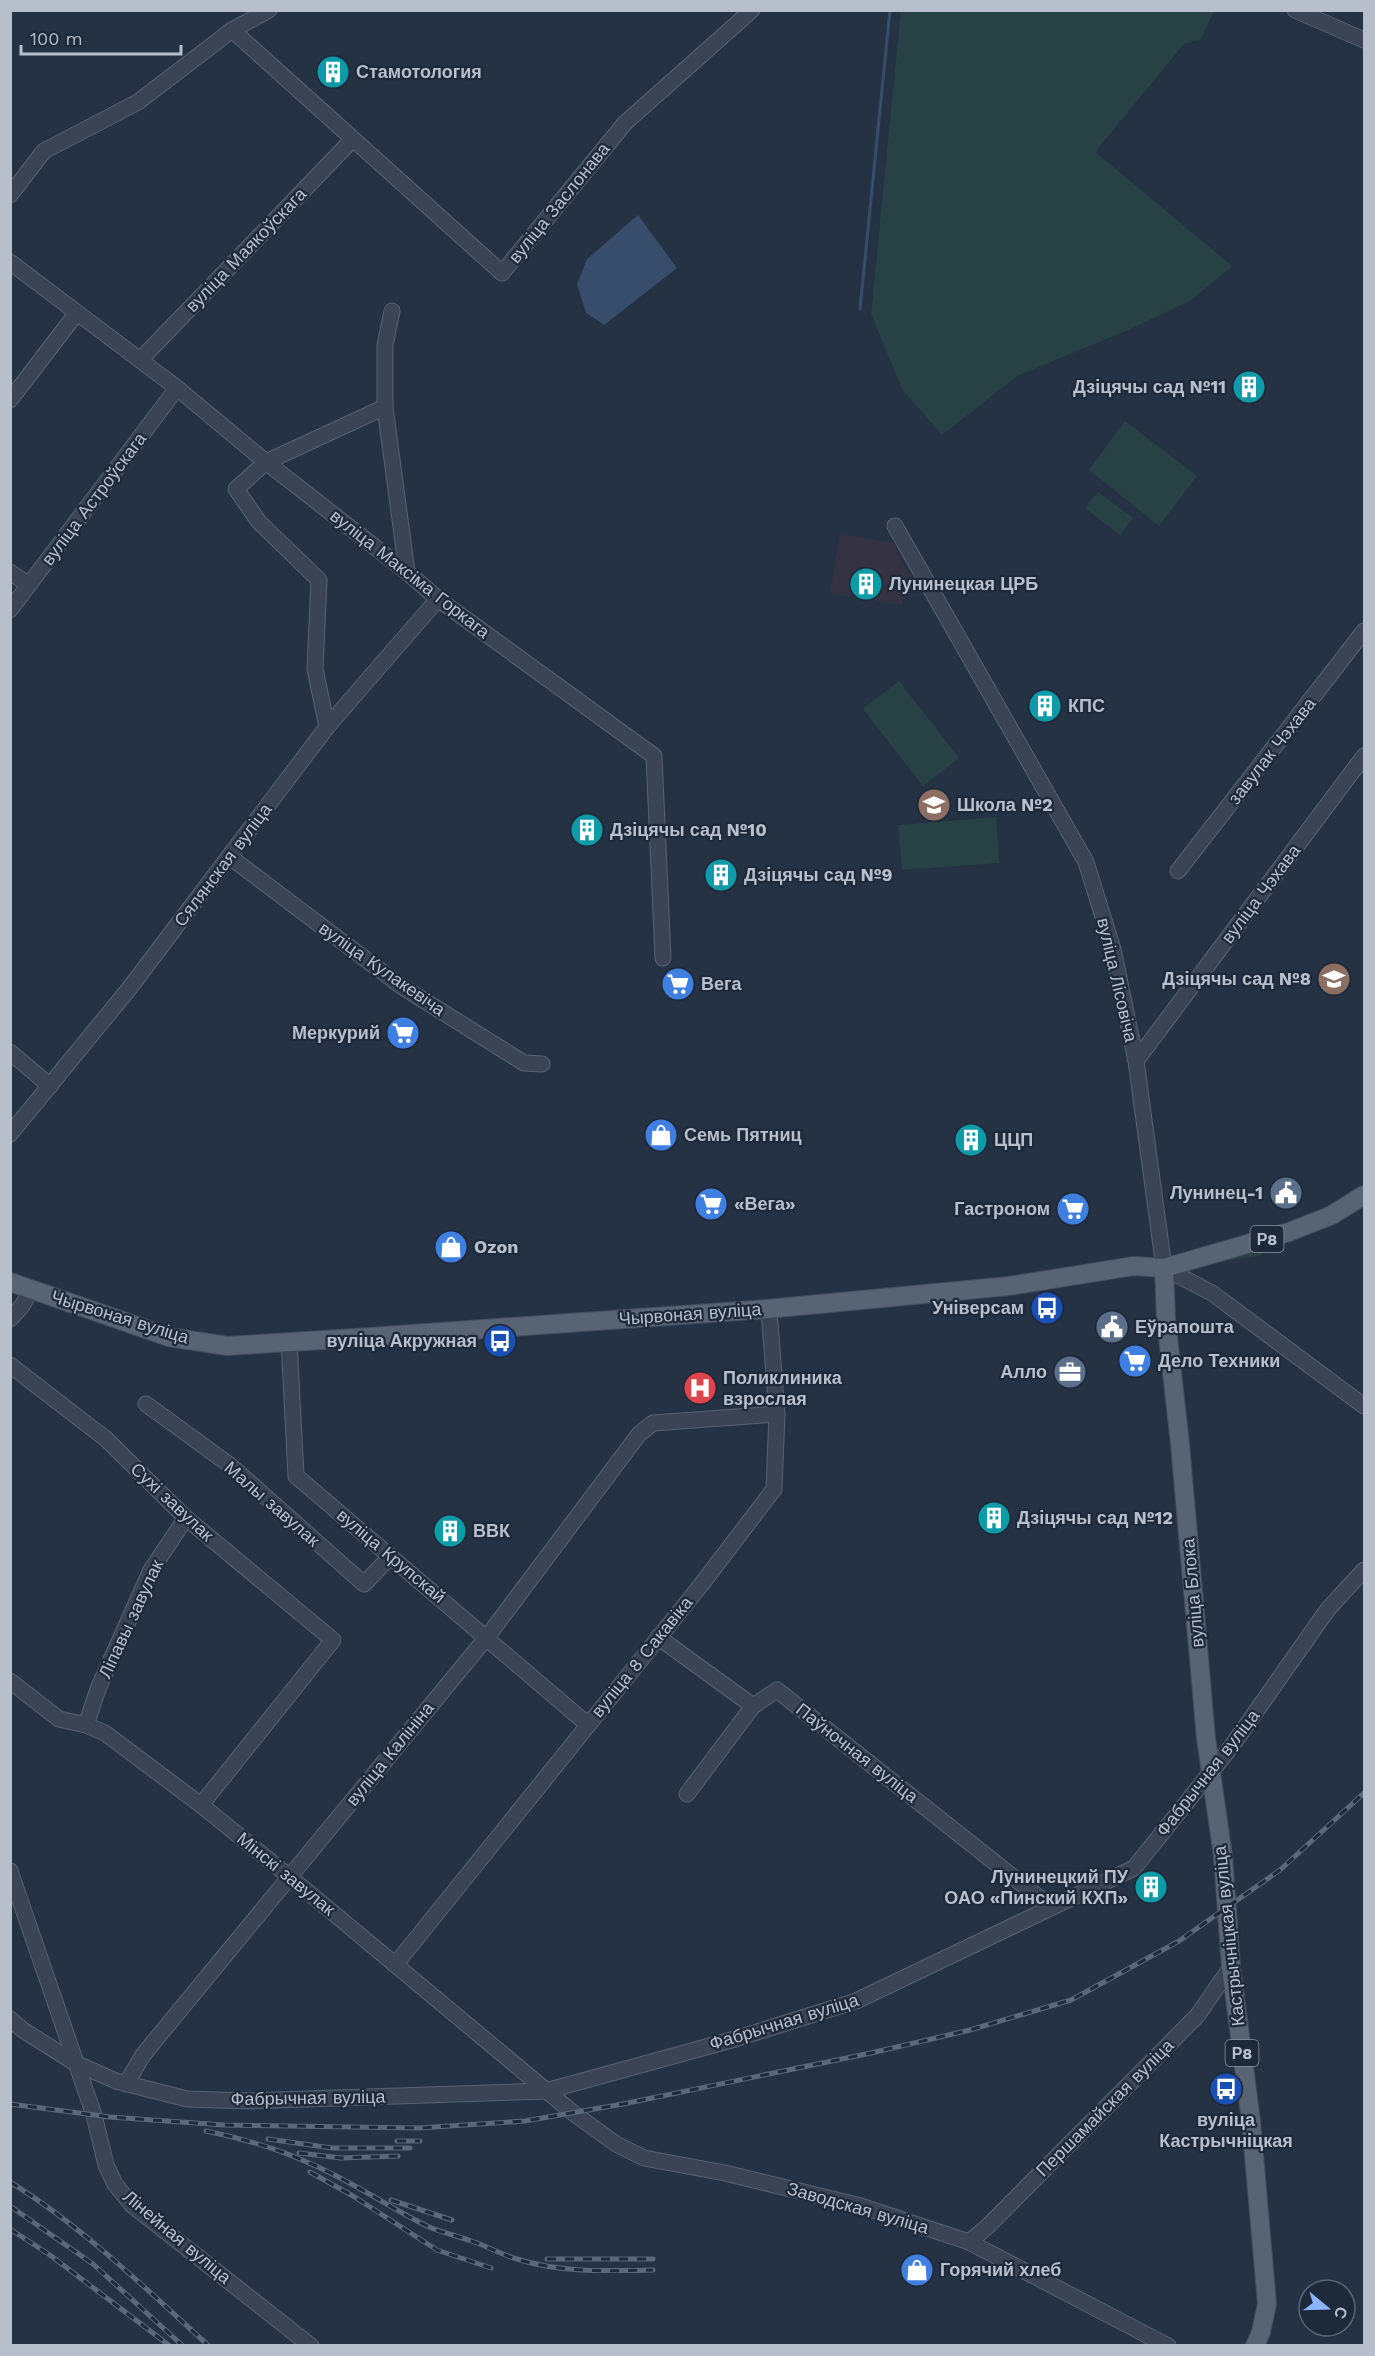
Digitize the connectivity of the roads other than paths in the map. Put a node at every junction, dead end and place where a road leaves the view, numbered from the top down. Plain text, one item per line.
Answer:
1 (269, 10) edge
2 (752, 10) edge
3 (1295, 10) edge
4 (232, 30) junction
5 (1365, 40) edge
6 (352, 140) junction
7 (10, 195) edge
8 (10, 262) edge
9 (392, 311) dead end
10 (76, 314) junction
11 (140, 360) junction
12 (177, 388) junction
13 (10, 400) edge
14 (385, 407) junction
15 (266, 462) junction
16 (895, 526) dead end
17 (10, 572) edge
18 (407, 572) junction
19 (29, 585) junction
20 (438, 599) junction
21 (10, 610) edge
22 (1365, 631) edge
23 (327, 727) junction
24 (1365, 756) edge
25 (230, 857) junction
26 (1178, 871) dead end
27 (663, 958) dead end
28 (10, 1052) edge
29 (1136, 1061) junction
30 (542, 1064) dead end
31 (50, 1086) junction
32 (10, 1134) edge
33 (1365, 1195) edge
34 (1164, 1268) junction
35 (10, 1282) edge
36 (31, 1290) junction
37 (767, 1309) junction
38 (10, 1319) edge
39 (289, 1341) junction
40 (10, 1365) edge
41 (146, 1404) dead end
42 (1365, 1406) edge
43 (777, 1414) junction
44 (186, 1518) junction
45 (391, 1556) junction
46 (1365, 1570) edge
47 (487, 1637) junction
48 (658, 1637) junction
49 (10, 1681) edge
50 (753, 1706) junction
51 (587, 1724) junction
52 (86, 1725) junction
53 (1210, 1775) junction
54 (687, 1794) dead end
55 (201, 1805) junction
56 (10, 1871) edge
57 (290, 1877) junction
58 (1051, 1906) junction
59 (395, 1965) junction
60 (1231, 1966) junction
61 (10, 2019) edge
62 (75, 2063) junction
63 (126, 2084) junction
64 (546, 2091) junction
65 (969, 2242) junction
66 (311, 2346) edge
67 (1168, 2346) edge
68 (1255, 2346) edge

1 - 4 street
2 - 6 street, вуліца Заслонава
3 - 5 street
4 - 6 street, вуліца Заслонава
4 - 7 street
6 - 11 street, вуліца Маякоўскага
8 - 10 street, вуліца Максіма Горкага
9 - 14 street
10 - 11 street, вуліца Максіма Горкага
10 - 13 street
11 - 12 street, вуліца Максіма Горкага
12 - 15 street, вуліца Максіма Горкага
12 - 19 street, вуліца Астроўскага
14 - 15 street
14 - 18 street
15 - 18 street, вуліца Максіма Горкага
15 - 23 street
16 - 29 street, вуліца Лісовіча
17 - 19 street
18 - 20 street, вуліца Максіма Горкага
19 - 21 street, вуліца Астроўскага
20 - 23 street, Сялянская вуліца
20 - 27 street, вуліца Максіма Горкага
22 - 26 street, завулак Чэхава
23 - 25 street, Сялянская вуліца
24 - 29 street, вуліца Чэхава
25 - 30 street, вуліца Кулакевіча
25 - 31 street, Сялянская вуліца
28 - 31 street
29 - 34 street, вуліца Лісовіча
31 - 32 street, Сялянская вуліца
33 - 34 main road, Чырвоная вуліца / Р8
34 - 37 main road, Чырвоная вуліца
34 - 42 street
34 - 53 main road, вуліца Блока / Р8
35 - 36 main road, Чырвоная вуліца
36 - 38 street
36 - 39 main road, Чырвоная вуліца
37 - 39 main road, Чырвоная вуліца
37 - 43 street, вуліца 8 Сакавіка
39 - 45 street, вуліца Крупскай
40 - 44 street, Сухі завулак
41 - 45 street, Малы завулак
43 - 47 street, вуліца Калініна
43 - 48 street, вуліца 8 Сакавіка
44 - 52 street, Ліпавы завулак
44 - 55 street, Сухі завулак
45 - 47 street, вуліца Крупскай
46 - 53 street, Фабрычная вуліца
47 - 51 street, вуліца Крупскай
47 - 57 street, вуліца Калініна
48 - 50 street
48 - 51 street, вуліца 8 Сакавіка
49 - 52 street, Мінскі завулак
50 - 54 street
50 - 58 street, Паўночная вуліца
51 - 59 street, вуліца 8 Сакавіка
52 - 55 street, Мінскі завулак
53 - 58 street, Фабрычная вуліца
53 - 60 main road, Кастрычніцкая вуліца / Р8
55 - 57 street, Мінскі завулак
56 - 62 street, Лінейная вуліца
57 - 59 street, Мінскі завулак
57 - 63 street, вуліца Калініна
58 - 64 street, Фабрычная вуліца
59 - 64 street, Мінскі завулак
60 - 65 street, Першамайская вуліца
60 - 68 main road, Кастрычніцкая вуліца / Р8
61 - 62 street, Фабрычная вуліца
62 - 63 street, Фабрычная вуліца
62 - 66 street, Лінейная вуліца
63 - 64 street, Фабрычная вуліца
64 - 65 street, Заводская вуліца
65 - 67 street, Заводская вуліца

